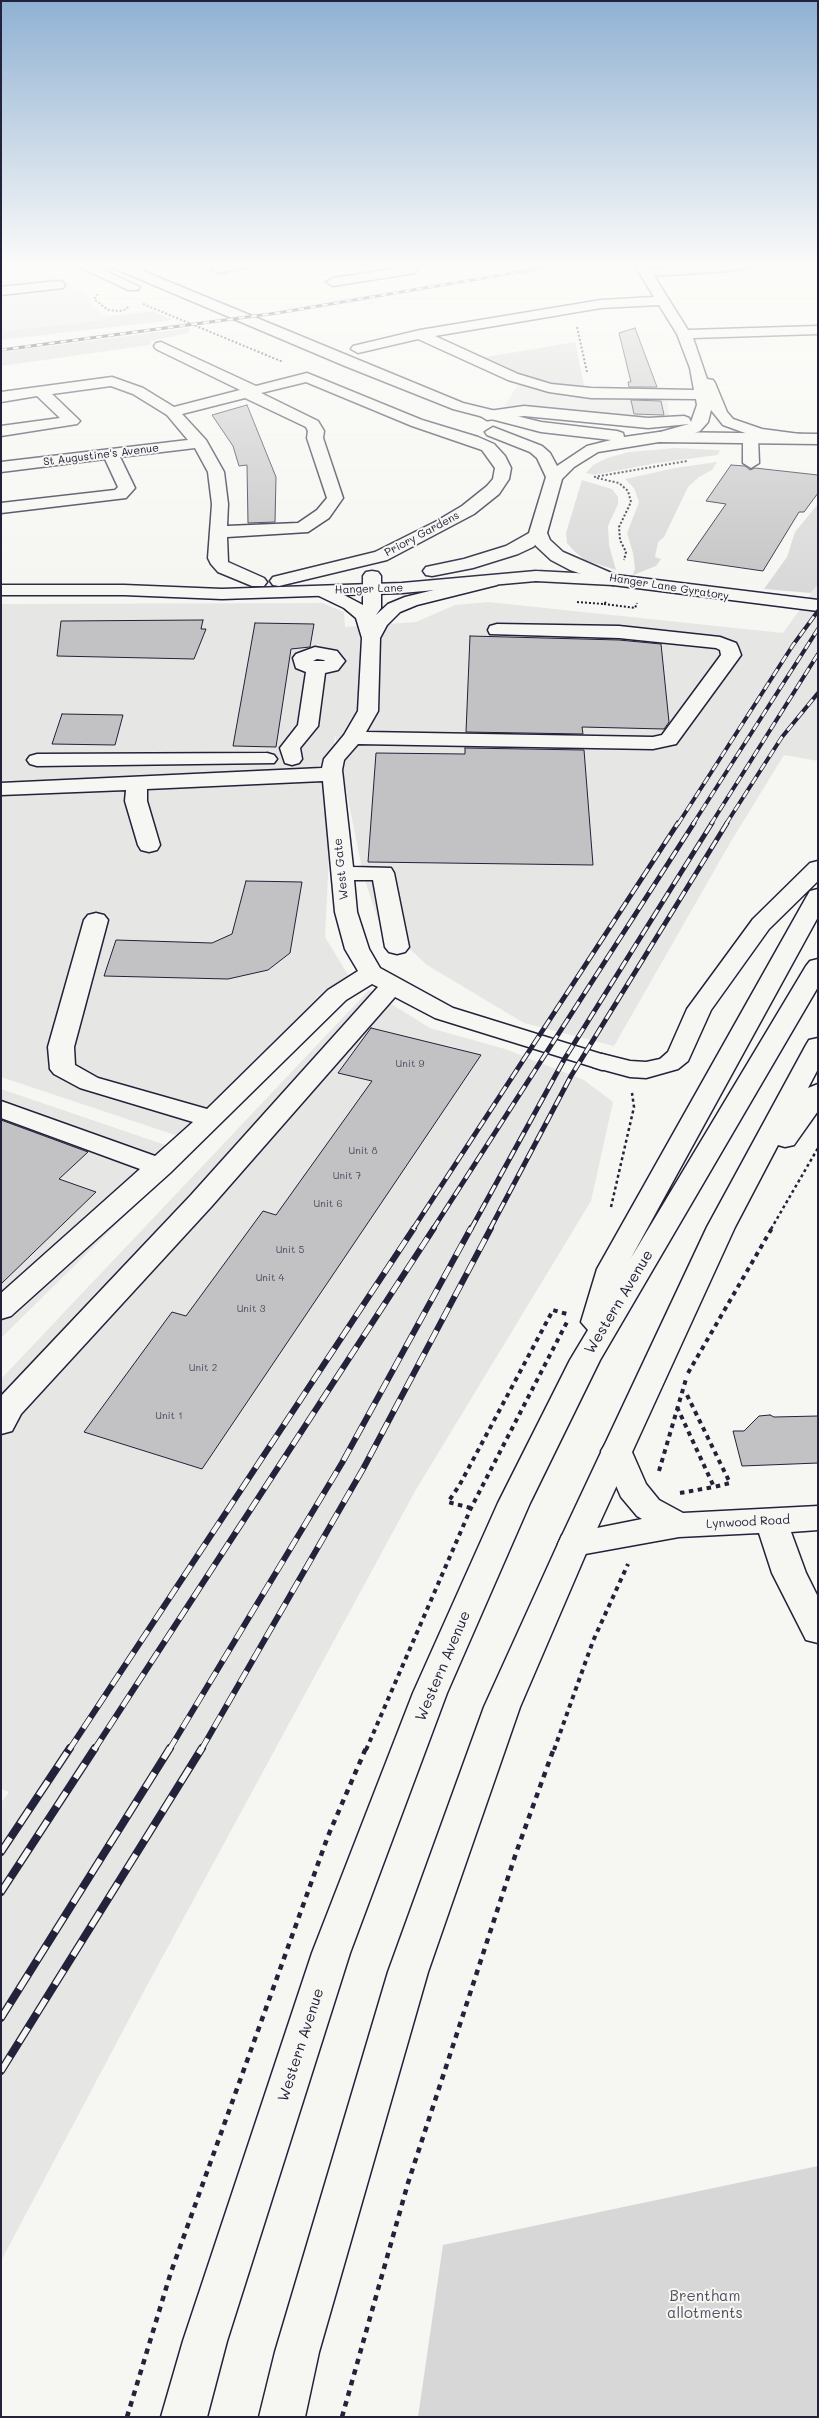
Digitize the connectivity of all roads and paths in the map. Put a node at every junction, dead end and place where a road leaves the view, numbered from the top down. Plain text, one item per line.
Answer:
1 (222, 377) edge
2 (307, 377) joint
3 (346, 377) edge
4 (385, 377) edge
5 (513, 377) edge
6 (699, 377) edge
7 (706, 377) edge
8 (40, 391) junction
9 (252, 392) junction
10 (702, 395) junction
11 (392, 396) dead end
12 (1, 397) edge
13 (428, 411) dead end
14 (172, 412) junction
15 (487, 415) junction
16 (702, 417) junction
17 (1, 431) edge
18 (659, 437) junction
19 (750, 438) junction
20 (802, 438) junction
21 (818, 439) edge
22 (200, 443) junction
23 (110, 454) junction
24 (696, 459) dead end
25 (750, 462) dead end
26 (1, 467) edge
27 (554, 477) junction
28 (1, 508) edge
29 (218, 532) junction
30 (538, 533) junction
31 (618, 574) junction
32 (491, 581) junction
33 (258, 582) junction
34 (279, 582) junction
35 (372, 583) junction
36 (1, 590) edge
37 (124, 590) junction
38 (323, 591) junction
39 (604, 604) dead end
40 (818, 606) edge
41 (635, 608) dead end
42 (365, 616) junction
43 (497, 630) dead end
44 (371, 638) junction
45 (316, 668) dead end
46 (352, 738) junction
47 (292, 759) junction
48 (37, 760) dead end
49 (333, 766) junction
50 (138, 782) junction
51 (1, 788) edge
52 (149, 845) dead end
53 (818, 868) edge
54 (342, 874) junction
55 (818, 896) edge
56 (96, 920) dead end
57 (397, 947) dead end
58 (818, 966) edge
59 (382, 979) junction
60 (818, 1045) edge
61 (602, 1062) junction
62 (818, 1092) edge
63 (1, 1109) edge
64 (212, 1120) junction
65 (818, 1148) edge
66 (161, 1167) junction
67 (611, 1208) dead end
68 (721, 1228) junction
69 (1, 1309) edge
70 (585, 1360) junction
71 (687, 1394) dead end
72 (676, 1406) junction
73 (1, 1423) edge
74 (617, 1451) junction
75 (659, 1479) dead end
76 (714, 1487) junction
77 (672, 1494) dead end
78 (471, 1508) junction
79 (818, 1518) edge
80 (771, 1521) junction
81 (679, 1525) junction
82 (641, 1533) junction
83 (574, 1544) junction
84 (818, 1630) edge
85 (127, 2417) edge
86 (184, 2417) edge
87 (282, 2417) edge
88 (342, 2417) edge

1 - 9 main road
2 - 9 main road
2 - 34 main road, Priory Gardens
3 - 11 main road
4 - 15 main road
5 - 10 main road
6 - 10 main road
7 - 20 main road
8 - 12 main road
8 - 14 main road
8 - 17 main road
9 - 14 main road
9 - 29 main road
10 - 16 main road
13 - 27 main road
14 - 22 main road
15 - 16 main road
15 - 18 main road
16 - 18 main road
18 - 19 main road
18 - 27 main road
19 - 20 main road
19 - 25 main road
20 - 21 main road
22 - 23 main road, St Augustine's Avenue
22 - 29 main road
23 - 26 main road, St Augustine's Avenue
23 - 28 main road
24 - 31 path
27 - 30 main road
29 - 33 main road
30 - 31 main road, Hanger Lane Gyratory
30 - 35 main road, Hanger Lane
31 - 32 main road, Hanger Lane
31 - 40 main road, Hanger Lane Gyratory
32 - 35 main road, Hanger Lane
32 - 44 main road
33 - 34 main road, Hanger Lane
33 - 37 main road, Hanger Lane
34 - 35 main road, Hanger Lane
35 - 38 main road, Hanger Lane
35 - 42 main road
36 - 37 main road, Hanger Lane
37 - 38 main road, Hanger Lane
38 - 42 main road
39 - 41 path
42 - 44 main road
43 - 46 main road
44 - 46 main road
45 - 47 main road
46 - 49 main road
47 - 48 main road
47 - 49 main road
49 - 50 main road
49 - 54 main road, West Gate
50 - 51 main road
50 - 52 main road
53 - 61 main road, West Gate
54 - 57 main road
54 - 59 main road, West Gate
55 - 70 main road
56 - 64 main road
58 - 70 main road, Western Avenue
59 - 61 main road, West Gate
59 - 64 main road
59 - 73 main road
60 - 68 main road
61 - 67 path
62 - 68 main road
63 - 66 main road
64 - 66 main road
65 - 72 path
66 - 69 main road
68 - 74 main road
70 - 86 main road, Western Avenue
71 - 76 path
72 - 75 path
72 - 76 path
74 - 81 main road
74 - 83 main road
76 - 77 path
78 - 78 path
78 - 85 path
79 - 80 main road, Lynwood Road
80 - 81 main road, Lynwood Road
80 - 84 main road
81 - 82 main road, Lynwood Road
82 - 83 main road, Lynwood Road
82 - 88 path
83 - 87 main road

